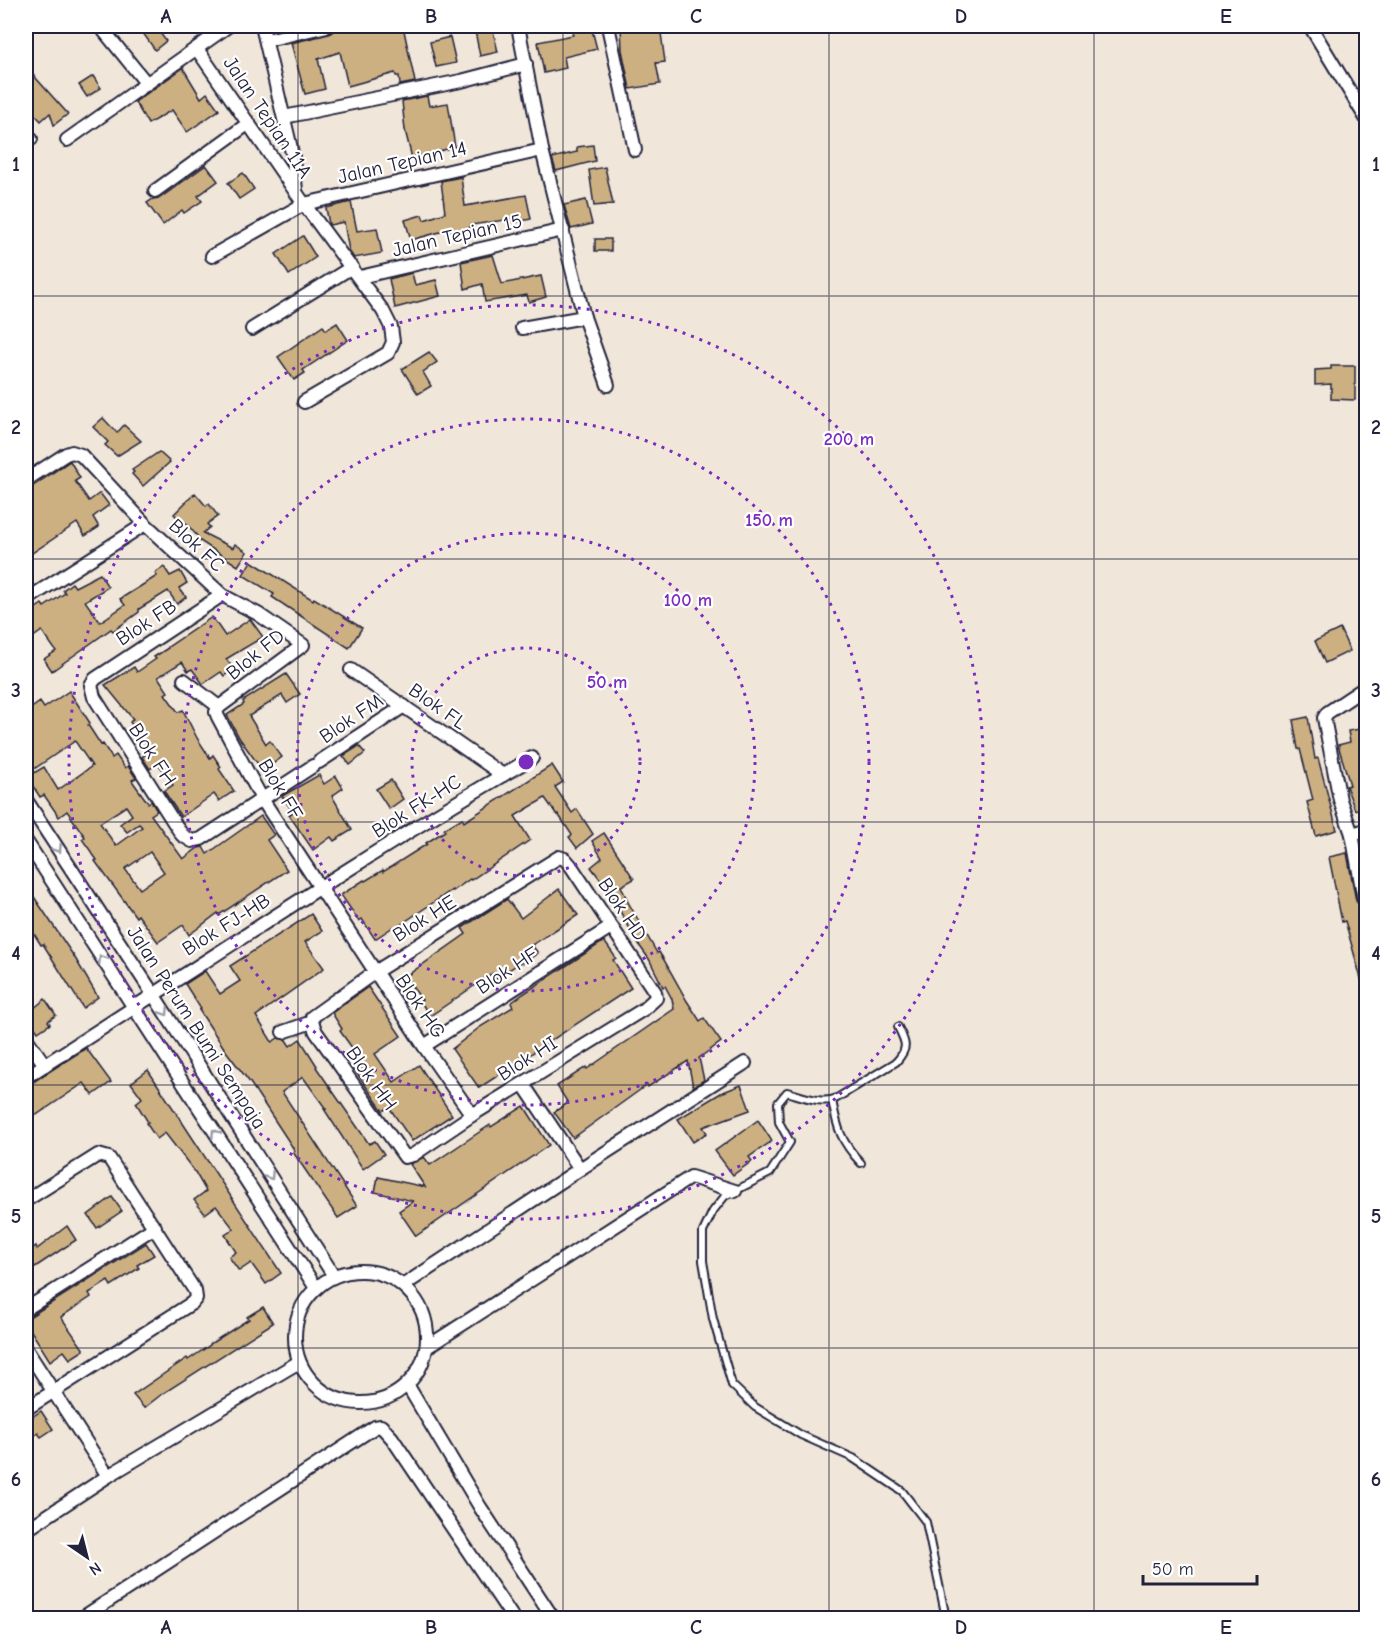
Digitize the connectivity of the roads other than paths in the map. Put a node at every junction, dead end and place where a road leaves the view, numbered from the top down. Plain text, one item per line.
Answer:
1 (100, 26) edge
2 (228, 26) edge
3 (262, 26) edge
4 (327, 26) edge
5 (518, 26) edge
6 (608, 26) edge
7 (1310, 26) edge
8 (267, 40) junction
9 (197, 49) junction
10 (526, 64) junction
11 (147, 84) junction
12 (284, 117) junction
13 (1366, 118) edge
14 (249, 123) junction
15 (67, 140) dead end
16 (543, 150) junction
17 (635, 150) dead end
18 (155, 191) dead end
19 (296, 191) junction
20 (304, 204) junction
21 (563, 230) junction
22 (212, 256) dead end
23 (352, 267) junction
24 (360, 278) junction
25 (584, 317) junction
26 (252, 328) dead end
27 (522, 328) dead end
28 (608, 385) dead end
29 (304, 402) dead end
30 (26, 480) edge
31 (145, 524) junction
32 (222, 595) junction
33 (26, 600) edge
34 (351, 670) dead end
35 (184, 680) dead end
36 (92, 682) joint
37 (1366, 687) edge
38 (404, 706) junction
39 (219, 707) junction
40 (532, 758) dead end
41 (503, 776) junction
42 (262, 799) junction
43 (26, 800) edge
44 (1366, 830) edge
45 (1352, 834) junction
46 (26, 841) edge
47 (192, 841) joint
48 (553, 860) joint
49 (321, 888) junction
50 (1364, 899) dead end
51 (611, 927) junction
52 (375, 972) junction
53 (655, 992) joint
54 (153, 994) junction
55 (134, 1008) junction
56 (314, 1017) junction
57 (898, 1028) dead end
58 (283, 1032) dead end
59 (26, 1038) edge
60 (424, 1046) junction
61 (745, 1063) dead end
62 (45, 1065) junction
63 (26, 1077) edge
64 (523, 1084) junction
65 (832, 1100) junction
66 (472, 1115) junction
67 (413, 1155) joint
68 (861, 1163) dead end
69 (580, 1169) junction
70 (735, 1191) junction
71 (26, 1198) edge
72 (155, 1227) junction
73 (334, 1276) junction
74 (404, 1285) junction
75 (316, 1288) junction
76 (26, 1309) edge
77 (427, 1347) junction
78 (26, 1349) edge
79 (300, 1362) junction
80 (408, 1386) junction
81 (52, 1392) junction
82 (26, 1409) edge
83 (108, 1476) junction
84 (26, 1530) edge
85 (82, 1618) edge
86 (513, 1618) edge
87 (554, 1618) edge
88 (946, 1618) edge

1 - 11 street
2 - 9 street
3 - 8 street
4 - 8 street
5 - 10 street
6 - 17 street
7 - 13 street
8 - 12 street
9 - 11 street, Jalan Tepian 11A
9 - 14 street, Jalan Tepian 11A
10 - 12 street
10 - 16 street
11 - 15 street, Jalan Tepian 11A
12 - 19 street
14 - 18 street
14 - 19 street, Jalan Tepian 11A
16 - 20 street, Jalan Tepian 14
16 - 21 street
19 - 20 street, Jalan Tepian 11A
20 - 22 street, Jalan Tepian 14
20 - 23 street, Jalan Tepian 11A
21 - 24 street, Jalan Tepian 15
21 - 25 street
23 - 24 street, Jalan Tepian 11A
23 - 26 street
24 - 29 street, Jalan Tepian 11A
25 - 27 street
25 - 28 street
30 - 31 street, Blok FC
31 - 32 street, Blok FC
31 - 33 street
32 - 36 street, Blok FB
32 - 39 street, Blok FD
34 - 38 street, Blok FL
35 - 39 street
36 - 47 street, Blok FH
37 - 45 street
38 - 41 street, Blok FL
38 - 42 street, Blok FM
39 - 42 street, Blok FF
40 - 41 street, Blok FK-HC
41 - 49 street, Blok FK-HC
42 - 47 street, Blok FM
42 - 49 street, Blok FF
43 -> 54 street, Jalan Perum Bumi Sempaja
44 - 45 street
45 - 50 street
55 -> 46 street
48 - 51 street, Blok HD
48 - 52 street, Blok HE
49 - 52 street, Blok HG
49 - 54 street, Blok FJ-HB
51 - 53 street, Blok HD
51 - 60 street, Blok HF
52 - 56 street, Blok HE
52 - 60 street, Blok HG
53 - 64 street, Blok HI
54 - 55 street, Blok FJ-HB
54 -> 73 street, Jalan Perum Bumi Sempaja
55 - 62 street, Blok FJ-HB
75 -> 55 street
56 - 58 street, Blok HE
56 - 67 street, Blok HH
57 - 65 lane
59 - 62 street
60 - 66 street, Blok HG
61 - 69 street
62 - 63 street, Blok FJ-HB
64 - 66 street, Blok HI
64 - 69 street
65 - 68 lane
65 - 70 lane
66 - 67 street, Blok HI
69 - 74 street
70 - 77 street
70 - 88 lane
71 - 72 street
72 - 76 street
72 - 81 street
73 - 74 street
73 - 75 street
74 - 77 street
75 - 79 street
77 - 80 street
78 - 81 street
79 - 80 street
79 - 83 street
80 - 87 street
81 - 82 street
81 - 83 street
83 - 84 street
85 - 86 street

